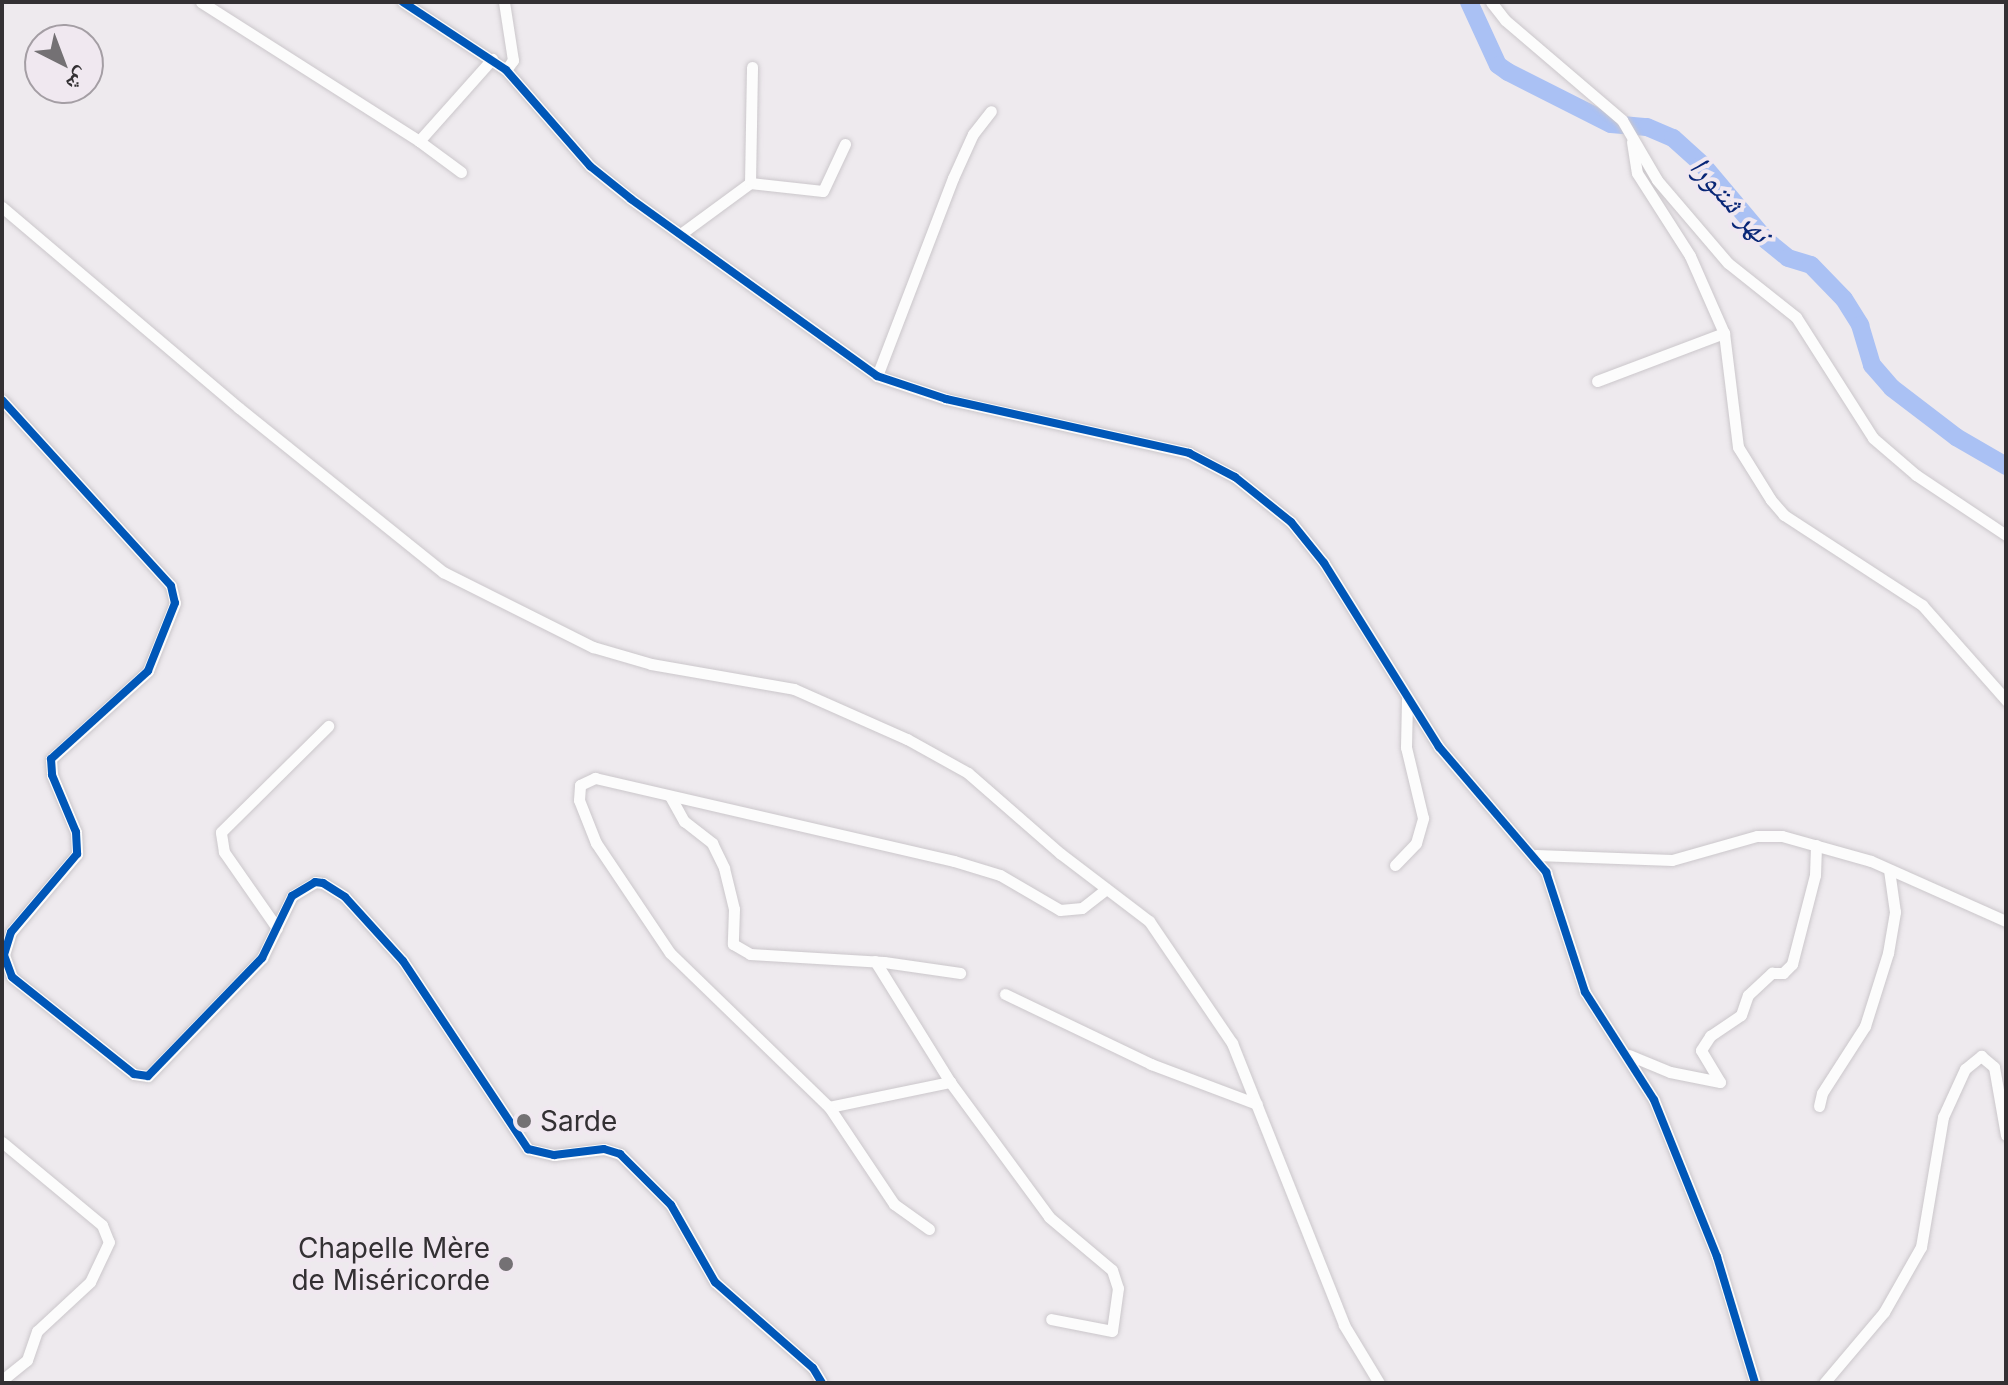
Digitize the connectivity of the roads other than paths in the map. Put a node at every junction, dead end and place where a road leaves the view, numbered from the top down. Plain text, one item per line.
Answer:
1 (201, 2) edge
2 (403, 2) edge
3 (504, 2) edge
4 (1491, 2) edge
5 (492, 59) junction
6 (752, 67) dead end
7 (506, 70) junction
8 (991, 111) dead end
9 (1630, 134) junction
10 (419, 141) junction
11 (845, 144) dead end
12 (461, 172) dead end
13 (750, 183) junction
14 (2, 207) edge
15 (682, 233) junction
16 (1724, 333) junction
17 (877, 376) junction
18 (1597, 381) dead end
19 (2, 400) edge
20 (2006, 535) edge
21 (1407, 699) junction
22 (2006, 700) edge
23 (328, 726) dead end
24 (670, 796) junction
25 (1816, 845) junction
26 (1536, 855) junction
27 (1395, 865) dead end
28 (1889, 870) junction
29 (1106, 889) junction
30 (2006, 921) edge
31 (277, 928) junction
32 (875, 961) junction
33 (960, 973) dead end
34 (1005, 994) dead end
35 (1626, 1052) junction
36 (950, 1082) junction
37 (1257, 1104) junction
38 (1819, 1106) dead end
39 (829, 1107) junction
40 (2006, 1135) edge
41 (2, 1142) edge
42 (929, 1229) dead end
43 (1051, 1319) dead end
44 (2, 1380) edge
45 (822, 1383) edge
46 (1379, 1383) edge
47 (1755, 1383) edge
48 (1824, 1383) edge

1 - 10 street
2 - 5 street
3 - 7 street
4 - 9 street
5 - 7 street
5 - 10 street
6 - 13 street
7 - 15 street
8 - 17 street
9 - 16 street
9 - 20 street
10 - 12 street
11 - 13 street
13 - 15 street
14 - 29 street
15 - 17 street
16 - 18 street
16 - 22 street
17 - 21 street
19 - 31 street
21 - 26 street
21 - 27 street
23 - 31 street
24 - 29 street
24 - 32 street
24 - 39 street
25 - 26 street
25 - 28 street
25 - 35 street
26 - 35 street
28 - 30 street
28 - 38 street
29 - 37 street
31 - 45 street
32 - 33 street
32 - 36 street
34 - 37 street
35 - 47 street
36 - 39 street
36 - 43 street
37 - 46 street
39 - 42 street
40 - 48 street
41 - 44 street

